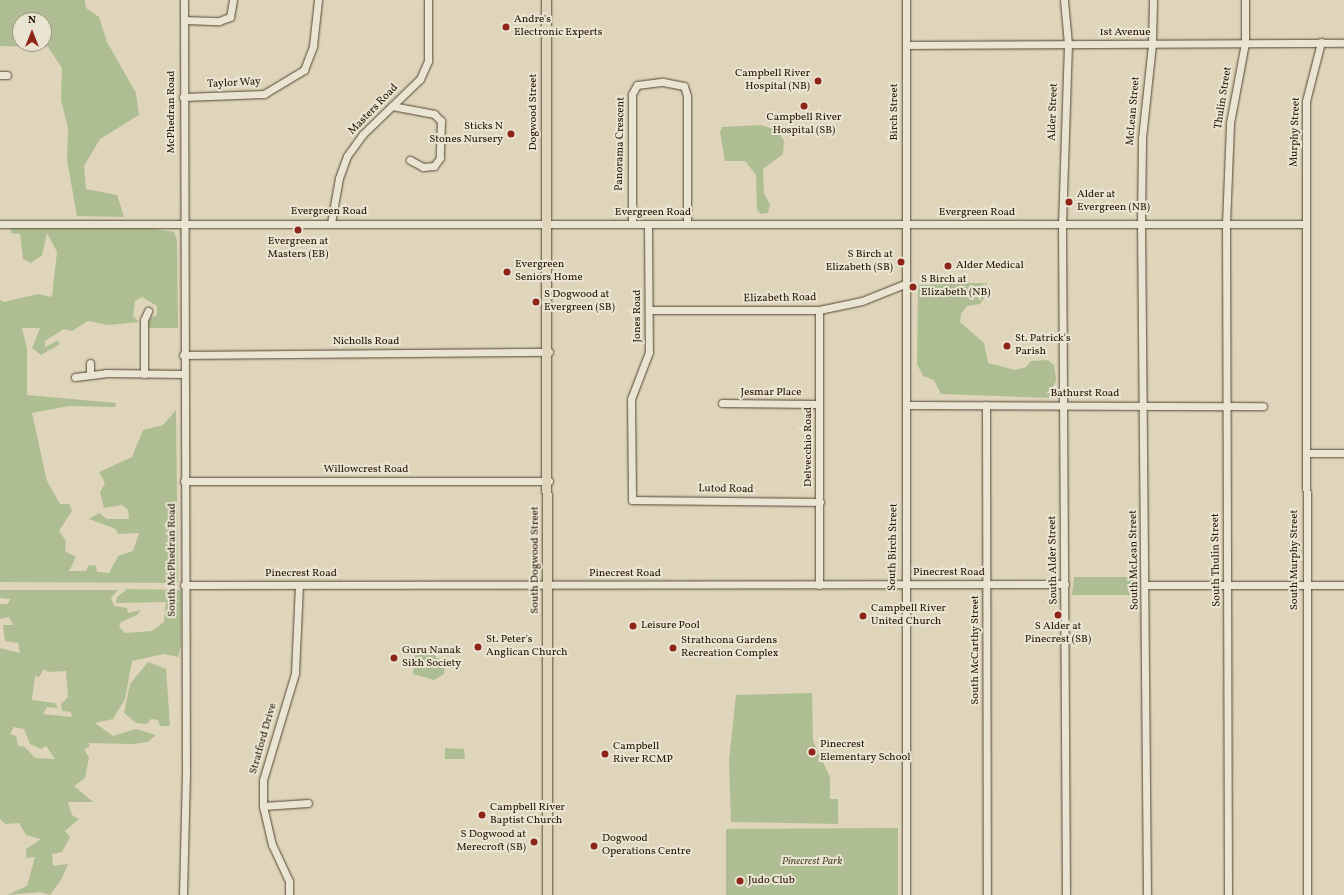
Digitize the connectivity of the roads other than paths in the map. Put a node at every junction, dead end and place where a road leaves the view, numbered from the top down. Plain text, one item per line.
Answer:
1 (184, 0) edge
2 (233, 0) edge
3 (318, 0) edge
4 (428, 0) edge
5 (546, 0) edge
6 (906, 0) edge
7 (1064, 0) edge
8 (1153, 0) edge
9 (1245, 0) edge
10 (184, 20) junction
11 (1321, 42) junction
12 (1245, 43) junction
13 (1344, 43) edge
14 (1068, 44) junction
15 (1152, 44) junction
16 (906, 45) junction
17 (183, 97) junction
18 (392, 106) junction
19 (410, 160) dead end
20 (331, 223) junction
21 (0, 224) edge
22 (183, 224) junction
23 (546, 224) junction
24 (632, 224) junction
25 (648, 224) junction
26 (687, 224) junction
27 (906, 224) junction
28 (1062, 224) junction
29 (1141, 224) junction
30 (1226, 224) junction
31 (1306, 224) junction
32 (907, 283) junction
33 (649, 310) junction
34 (819, 310) junction
35 (148, 311) dead end
36 (549, 352) junction
37 (182, 355) junction
38 (90, 363) dead end
39 (144, 374) junction
40 (183, 374) junction
41 (90, 375) junction
42 (75, 377) dead end
43 (722, 403) dead end
44 (820, 404) junction
45 (907, 405) junction
46 (986, 405) junction
47 (1063, 405) junction
48 (1141, 405) junction
49 (1226, 406) junction
50 (1263, 406) dead end
51 (1306, 453) junction
52 (1344, 453) edge
53 (184, 481) junction
54 (549, 481) junction
55 (632, 500) joint
56 (820, 502) junction
57 (905, 584) junction
58 (986, 584) junction
59 (1065, 584) junction
60 (1147, 584) junction
61 (184, 585) junction
62 (299, 585) junction
63 (548, 585) junction
64 (819, 585) junction
65 (1306, 585) junction
66 (1344, 585) edge
67 (1229, 586) junction
68 (308, 803) dead end
69 (263, 806) junction
70 (183, 895) edge
71 (289, 895) edge
72 (547, 895) edge
73 (906, 895) edge
74 (987, 895) edge
75 (1066, 895) edge
76 (1148, 895) edge
77 (1228, 895) edge
78 (1308, 895) edge

1 - 10 street, McPhedran Road
2 - 10 street
3 - 17 street, Taylor Way
4 - 18 street, Masters Road
5 - 23 main road, Dogwood Street
6 - 16 street, Birch Street
7 - 14 street, Alder Street
8 - 15 street, McLean Street
9 - 12 street, Thulin Street
10 - 17 street, McPhedran Road
11 - 12 street, 1st Avenue
11 - 13 street, 1st Avenue
11 - 31 street, Murphy Street
12 - 15 street, 1st Avenue
12 - 30 street, Thulin Street
14 - 15 street, 1st Avenue
14 - 16 street, 1st Avenue
14 - 28 street, Alder Street
15 - 29 street, McLean Street
16 - 27 street, Birch Street
17 - 22 street, McPhedran Road
18 - 19 street
18 - 20 street, Masters Road
20 - 22 street, Evergreen Road
20 - 23 street, Evergreen Road
21 - 22 street, Evergreen Road
22 - 37 street, South McPhedran Road
23 - 24 street, Evergreen Road
23 - 36 main road, South Dogwood Street
24 - 25 street, Evergreen Road
24 - 26 street, Panorama Crescent
25 - 26 street, Evergreen Road
25 - 33 street, Jones Road
26 - 27 street, Evergreen Road
27 - 28 street, Evergreen Road
27 - 32 street, South Birch Street
28 - 29 street, Evergreen Road
28 - 47 street, South Alder Street
29 - 30 street, Evergreen Road
29 - 48 street, South McLean Street
30 - 31 street, Evergreen Road
30 - 49 street, South Thulin Street
31 - 51 street, South Murphy Street
32 - 34 street, Elizabeth Road
32 - 45 street, South Birch Street
33 - 34 street, Elizabeth Road
33 - 55 street, Jones Road
34 - 44 street, Delvecchio Road
35 - 39 street
36 - 37 street, Nicholls Road
36 - 54 main road, South Dogwood Street
37 - 40 street, South McPhedran Road
38 - 41 street
39 - 40 street
39 - 41 street
40 - 53 street, South McPhedran Road
41 - 42 street
43 - 44 street, Jesmar Place
44 - 56 street, Delvecchio Road
45 - 46 street, Bathurst Road
45 - 57 street, South Birch Street
46 - 47 street, Bathurst Road
46 - 58 street, South McCarthy Street
47 - 48 street, Bathurst Road
47 - 59 street, South Alder Street
48 - 49 street, Bathurst Road
48 - 60 street, South McLean Street
49 - 50 street, Bathurst Road
49 - 67 street, South Thulin Street
51 - 52 street
51 - 65 street, South Murphy Street
53 - 54 street, Willowcrest Road
53 - 61 street, South McPhedran Road
54 - 63 main road, South Dogwood Street
55 - 56 street, Lutod Road
56 - 64 street, Delvecchio Road
57 - 58 street, Pinecrest Road
57 - 64 street, Pinecrest Road
57 - 73 street, South Birch Street
58 - 59 street, Pinecrest Road
58 - 74 street, South McCarthy Street
59 - 75 street, South Alder Street
60 - 67 street
60 - 76 street, South McLean Street
61 - 62 street, Pinecrest Road
61 - 70 street, South McPhedran Road
62 - 63 street, Pinecrest Road
62 - 69 street, Stratford Drive
63 - 64 street, Pinecrest Road
63 - 72 main road, South Dogwood Street
65 - 66 street
65 - 67 street
65 - 78 street, South Murphy Street
67 - 77 street, South Thulin Street
68 - 69 street
69 - 71 street, Stratford Drive

